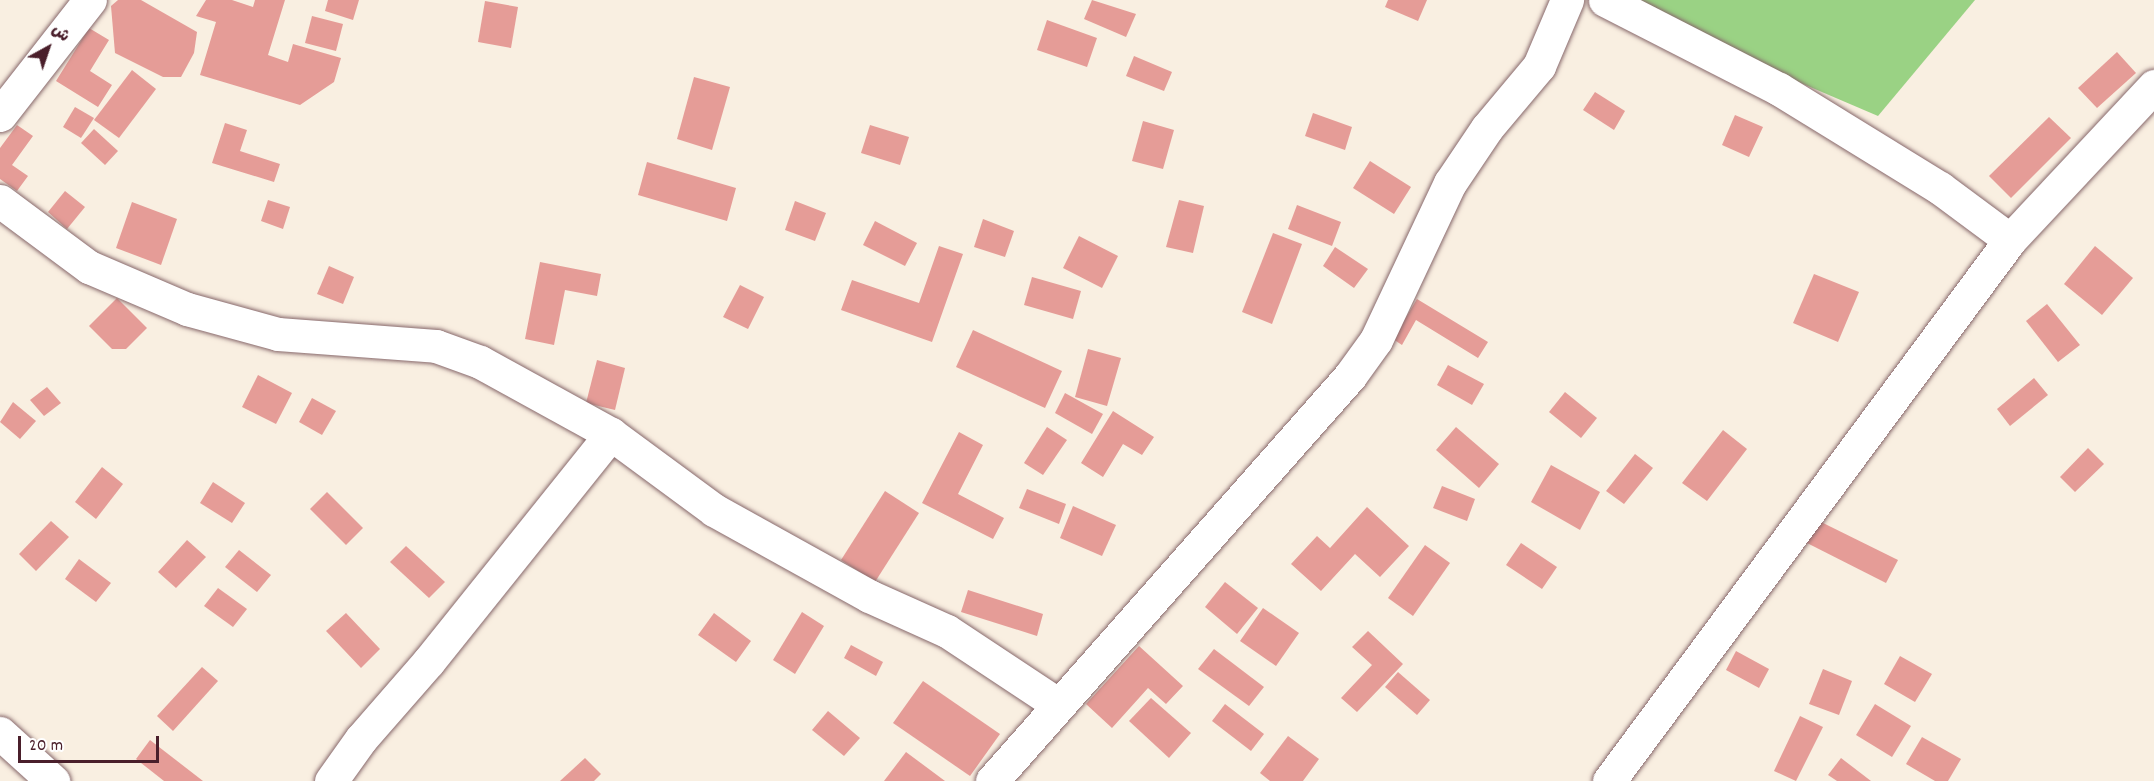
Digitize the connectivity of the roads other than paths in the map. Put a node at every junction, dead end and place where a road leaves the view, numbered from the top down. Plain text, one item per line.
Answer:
1 (90, 0) edge
2 (1567, 0) edge
3 (1605, 0) edge
4 (2154, 86) edge
5 (0, 116) edge
6 (0, 201) edge
7 (2010, 240) junction
8 (611, 434) junction
9 (1059, 705) junction
10 (0, 733) edge
11 (53, 781) edge
12 (331, 781) edge
13 (992, 781) edge
14 (1609, 781) edge

1 - 5 street
2 - 9 street
3 - 7 street
4 - 7 street
6 - 8 street
7 - 14 street
8 - 9 street
8 - 12 street
9 - 13 street
10 - 11 street

